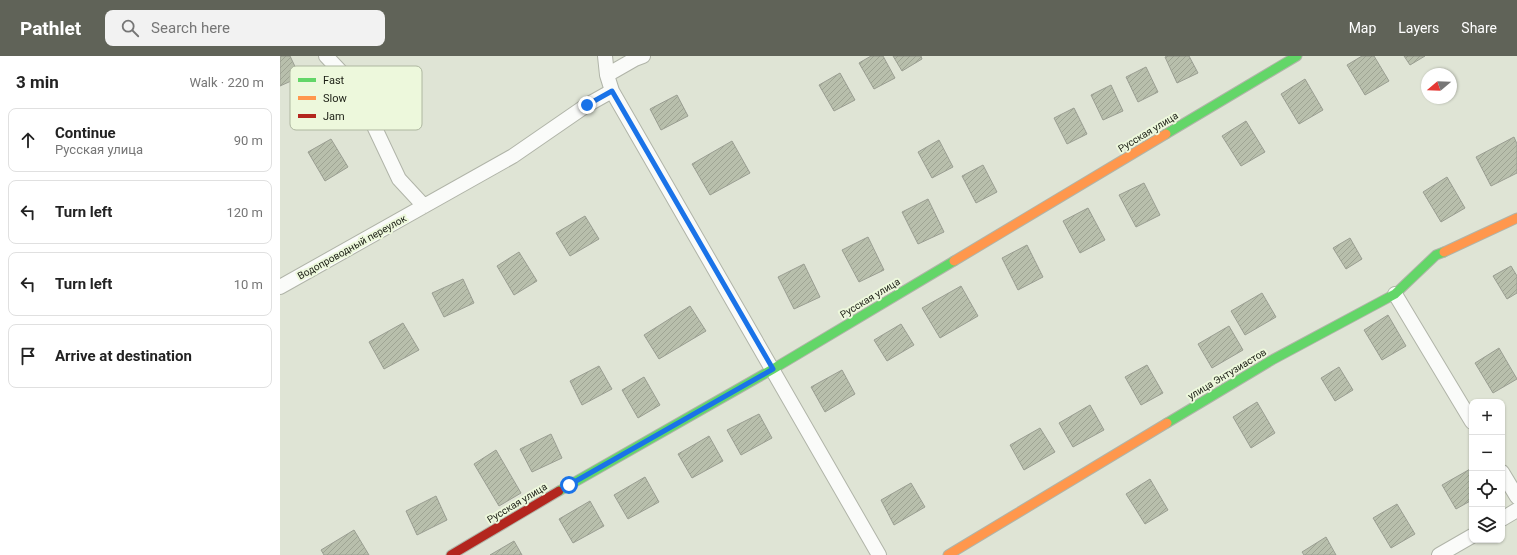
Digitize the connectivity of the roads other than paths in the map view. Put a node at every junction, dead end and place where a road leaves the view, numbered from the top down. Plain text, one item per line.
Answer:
1 (326, 56) edge
2 (605, 56) edge
3 (643, 56) edge
4 (1297, 56) edge
5 (335, 66) edge
6 (607, 74) junction
7 (612, 91) junction
8 (376, 130) edge
9 (424, 206) junction
10 (1517, 218) edge
11 (280, 287) edge
12 (1395, 294) junction
13 (773, 369) junction
14 (1469, 417) edge
15 (1505, 477) edge
16 (1517, 497) edge
17 (1517, 510) edge
18 (1505, 517) edge
19 (1469, 538) edge
20 (451, 555) edge
21 (879, 555) edge
22 (948, 555) edge
23 (1439, 555) edge

1 - 5 street
2 - 6 street
3 - 6 street
4 - 13 street, Русская улица
6 - 7 street
7 - 9 street, Водопроводный переулок
7 - 13 street
8 - 9 street
9 - 11 street, Водопроводный переулок
10 - 12 street, улица Энтузиастов
12 - 14 street
12 - 22 street, улица Энтузиастов
13 - 20 street, Русская улица
13 - 21 street
15 - 16 street
17 - 18 street
19 - 23 street

